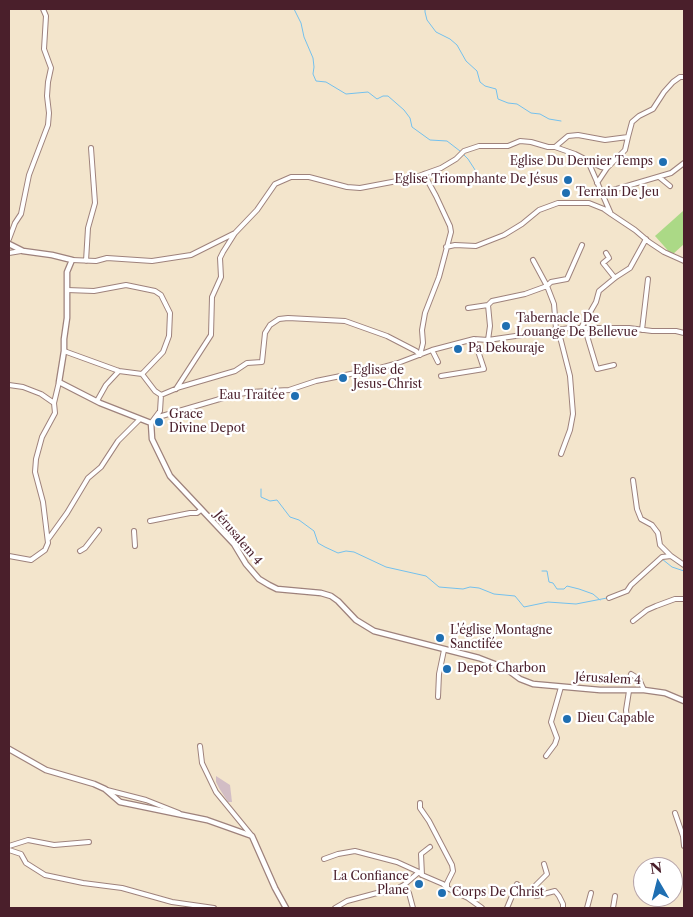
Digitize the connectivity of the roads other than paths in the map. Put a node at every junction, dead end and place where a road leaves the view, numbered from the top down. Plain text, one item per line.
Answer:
1 (43, 9) edge
2 (684, 77) edge
3 (628, 137) junction
4 (555, 147) junction
5 (90, 148) dead end
6 (587, 159) junction
7 (684, 164) edge
8 (607, 168) junction
9 (424, 174) junction
10 (659, 177) junction
11 (596, 183) junction
12 (670, 186) dead end
13 (603, 194) junction
14 (611, 214) junction
15 (235, 233) junction
16 (9, 239) edge
17 (646, 240) junction
18 (10, 245) edge
19 (582, 245) dead end
20 (446, 247) junction
21 (22, 251) junction
22 (9, 253) edge
23 (606, 253) dead end
24 (72, 260) junction
25 (532, 260) dead end
26 (86, 261) junction
27 (684, 261) edge
28 (614, 278) junction
29 (648, 279) dead end
30 (547, 286) junction
31 (67, 290) junction
32 (488, 305) junction
33 (468, 308) dead end
34 (583, 328) junction
35 (557, 329) junction
36 (642, 330) junction
37 (684, 333) edge
38 (474, 339) junction
39 (488, 340) junction
40 (432, 350) junction
41 (64, 351) junction
42 (420, 355) junction
43 (438, 362) dead end
44 (614, 365) dead end
45 (119, 371) junction
46 (142, 374) junction
47 (442, 376) dead end
48 (59, 382) junction
49 (9, 385) edge
50 (176, 389) junction
51 (161, 395) junction
52 (97, 401) junction
53 (54, 403) junction
54 (155, 418) junction
55 (140, 419) junction
56 (151, 423) junction
57 (561, 454) dead end
58 (633, 480) dead end
59 (201, 510) junction
60 (150, 521) dead end
61 (99, 530) dead end
62 (134, 531) dead end
63 (48, 543) junction
64 (135, 546) dead end
65 (80, 551) dead end
66 (9, 556) edge
67 (671, 556) junction
68 (684, 565) edge
69 (609, 598) dead end
70 (684, 599) edge
71 (633, 621) dead end
72 (444, 650) junction
73 (631, 674) dead end
74 (561, 687) junction
75 (644, 690) junction
76 (629, 691) junction
77 (438, 697) dead end
78 (684, 701) edge
79 (627, 719) dead end
80 (200, 746) dead end
81 (9, 749) edge
82 (546, 756) dead end
83 (420, 803) dead end
84 (675, 813) dead end
85 (252, 836) junction
86 (90, 842) dead end
87 (9, 846) edge
88 (683, 846) edge
89 (430, 847) dead end
90 (9, 850) edge
91 (324, 859) dead end
92 (544, 864) dead end
93 (420, 874) junction
94 (517, 884) dead end
95 (404, 885) junction
96 (447, 888) junction
97 (591, 893) dead end
98 (615, 896) dead end
99 (172, 902) junction
100 (169, 908) edge
101 (214, 908) edge
102 (286, 908) edge
103 (335, 908) edge
104 (413, 908) edge
105 (482, 908) edge
106 (507, 908) edge
107 (563, 908) edge
108 (587, 908) edge
109 (613, 908) edge

1 - 16 street
2 - 3 street
3 - 4 street
3 - 8 street
4 - 6 street
4 - 9 street
5 - 26 street
6 - 8 street
6 - 11 street
7 - 10 street
8 - 11 street
9 - 15 street
9 - 20 street
10 - 12 street
10 - 13 street
11 - 13 street
13 - 14 street
14 - 17 street
14 - 20 street
15 - 26 street
15 - 50 street
16 - 18 street
17 - 27 street
17 - 28 street
18 - 21 street
19 - 30 street
20 - 42 street
21 - 22 street
21 - 24 street
23 - 28 street
24 - 26 street
24 - 31 street
25 - 30 street
28 - 34 street
29 - 36 street
30 - 32 street
30 - 35 street
31 - 41 street
31 - 46 street
32 - 33 street
32 - 39 street
34 - 35 street
34 - 36 street
34 - 44 street
35 - 39 street
35 - 57 street
36 - 37 street
38 - 39 street
38 - 40 street
38 - 47 street
40 - 42 street
40 - 43 street
41 - 45 street
41 - 48 street
42 - 50 street
42 - 54 street
45 - 46 street
45 - 52 street
46 - 51 street
48 - 52 street
48 - 53 street
49 - 53 street
50 - 51 street
51 - 54 street
52 - 55 street
53 - 63 street
54 - 56 street
55 - 56 street
55 - 63 street
56 - 59 street, Jérusalem 4
58 - 67 street
59 - 60 street
59 - 72 street, Jérusalem 4
61 - 65 street
62 - 64 street
63 - 66 street
67 - 68 street
67 - 69 street
70 - 71 street
72 - 74 street, Jérusalem 4
72 - 77 street
73 - 75 street
74 - 76 street, Jérusalem 4
74 - 82 street
75 - 76 street, Jérusalem 4
75 - 78 street, Jérusalem 4
76 - 79 street
80 - 85 street
81 - 85 street
83 - 96 street
84 - 88 street
85 - 102 street
86 - 87 street
89 - 93 street
90 - 99 street
91 - 93 street
92 - 107 street
93 - 95 street
93 - 96 street
94 - 106 street
95 - 103 street
95 - 104 street
96 - 105 street
97 - 108 street
98 - 109 street
99 - 100 street
99 - 101 street

